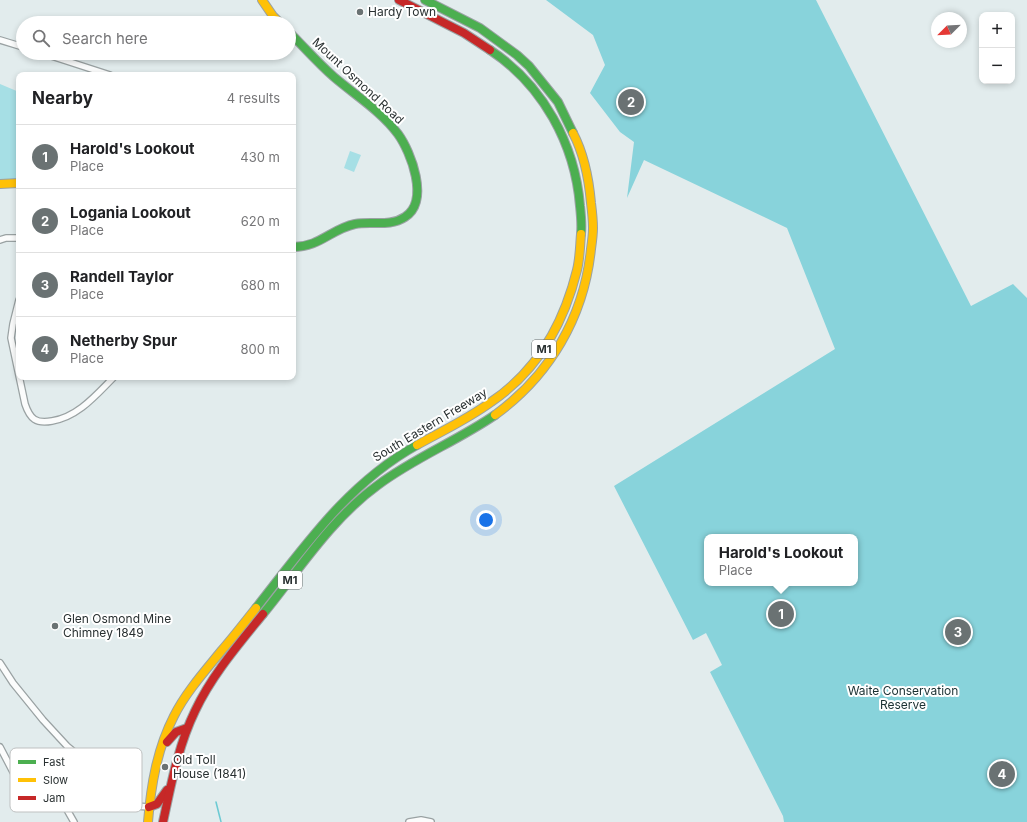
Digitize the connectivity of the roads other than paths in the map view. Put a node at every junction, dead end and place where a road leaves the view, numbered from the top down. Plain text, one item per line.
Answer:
1 (262, 0) edge
2 (399, 0) edge
3 (425, 0) edge
4 (273, 16) edge
5 (296, 39) edge
6 (0, 40) edge
7 (16, 45) edge
8 (64, 60) edge
9 (101, 72) edge
10 (16, 183) edge
11 (0, 184) edge
12 (16, 238) edge
13 (0, 240) edge
14 (296, 247) edge
15 (16, 312) edge
16 (16, 362) edge
17 (20, 380) edge
18 (111, 380) edge
19 (0, 663) edge
20 (187, 728) junction
21 (0, 747) edge
22 (69, 748) edge
23 (2, 756) edge
24 (157, 761) junction
25 (10, 770) edge
26 (171, 785) junction
27 (142, 806) edge
28 (149, 807) junction
29 (68, 812) edge
30 (74, 822) edge
31 (148, 822) edge
32 (162, 822) edge
33 (409, 822) edge
34 (431, 822) edge

1 - 4 main road
2 - 24 main road, South Eastern Freeway / M1
3 - 20 main road, South Eastern Freeway / M1
5 - 14 main road, Mount Osmond Road
6 - 7 street
8 - 9 street
10 - 11 main road
12 - 13 street
15 - 16 street
17 - 18 street
19 - 22 street
20 - 24 main road
20 - 26 main road, M1
21 - 23 street
23 - 25 street
24 - 28 main road, M1
26 - 28 main road
26 - 32 main road, M1
27 - 28 street
28 - 31 main road, M1
28 - 32 main road
29 - 30 street
33 - 34 street

